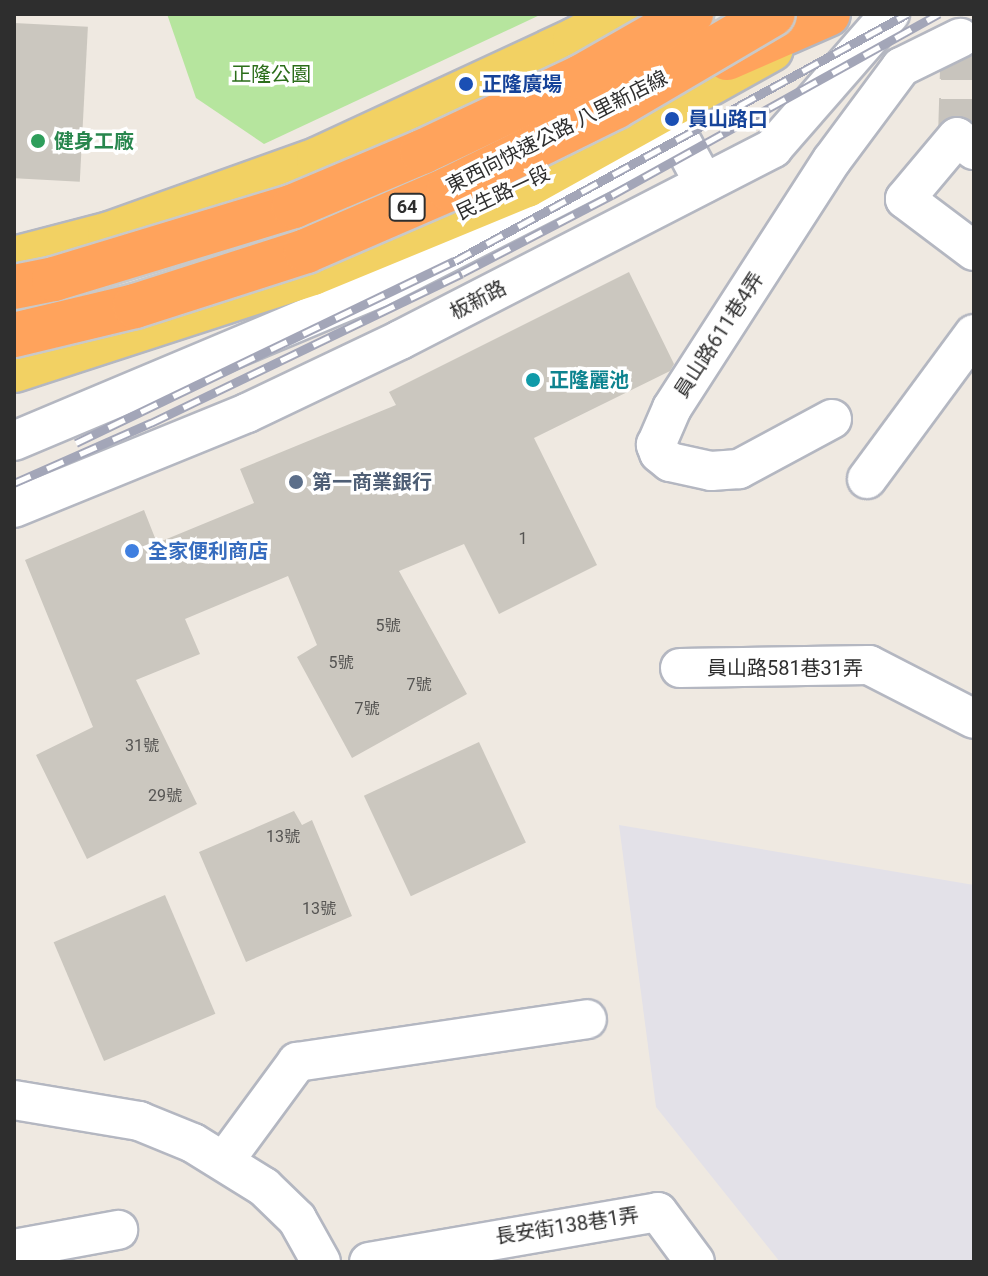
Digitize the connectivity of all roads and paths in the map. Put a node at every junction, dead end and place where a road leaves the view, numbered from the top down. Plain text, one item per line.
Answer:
1 (623, 14) edge
2 (691, 14) edge
3 (773, 14) edge
4 (831, 14) edge
5 (890, 14) edge
6 (969, 40) edge
7 (615, 107) junction
8 (974, 150) edge
9 (319, 159) junction
10 (704, 183) junction
11 (974, 251) edge
12 (14, 259) edge
13 (370, 271) junction
14 (14, 287) edge
15 (974, 334) edge
16 (14, 335) edge
17 (400, 340) junction
18 (14, 370) edge
19 (832, 419) dead end
20 (14, 441) edge
21 (867, 479) dead end
22 (14, 508) edge
23 (680, 668) dead end
24 (974, 719) edge
25 (587, 1019) dead end
26 (14, 1100) edge
27 (225, 1160) junction
28 (118, 1230) dead end
29 (14, 1249) edge
30 (316, 1261) edge
31 (369, 1262) edge
32 (695, 1262) edge

1 - 9 main road
2 - 14 highway, 東西向快速公路 八里新店線 / 64, bridge
3 - 7 highway, 東西向快速公路 八里新店線 / 64, bridge
4 - 7 highway, bridge
4 - 13 main road, 民生路一段
5 - 10 street, 板新路
6 - 19 street, 員山路611巷4弄
7 - 16 highway, 東西向快速公路 八里新店線 / 64, bridge
8 - 11 street
9 - 12 main road
9 - 13 street
10 - 13 street
10 - 17 street, 板新路
13 - 17 street
13 - 18 main road, 民生路一段
13 - 20 street
15 - 21 street
17 - 22 street, 板新路
23 - 24 street, 員山路581巷31弄
25 - 27 street
26 - 27 street
27 - 30 street
28 - 29 street
31 - 32 street, 長安街138巷1弄

